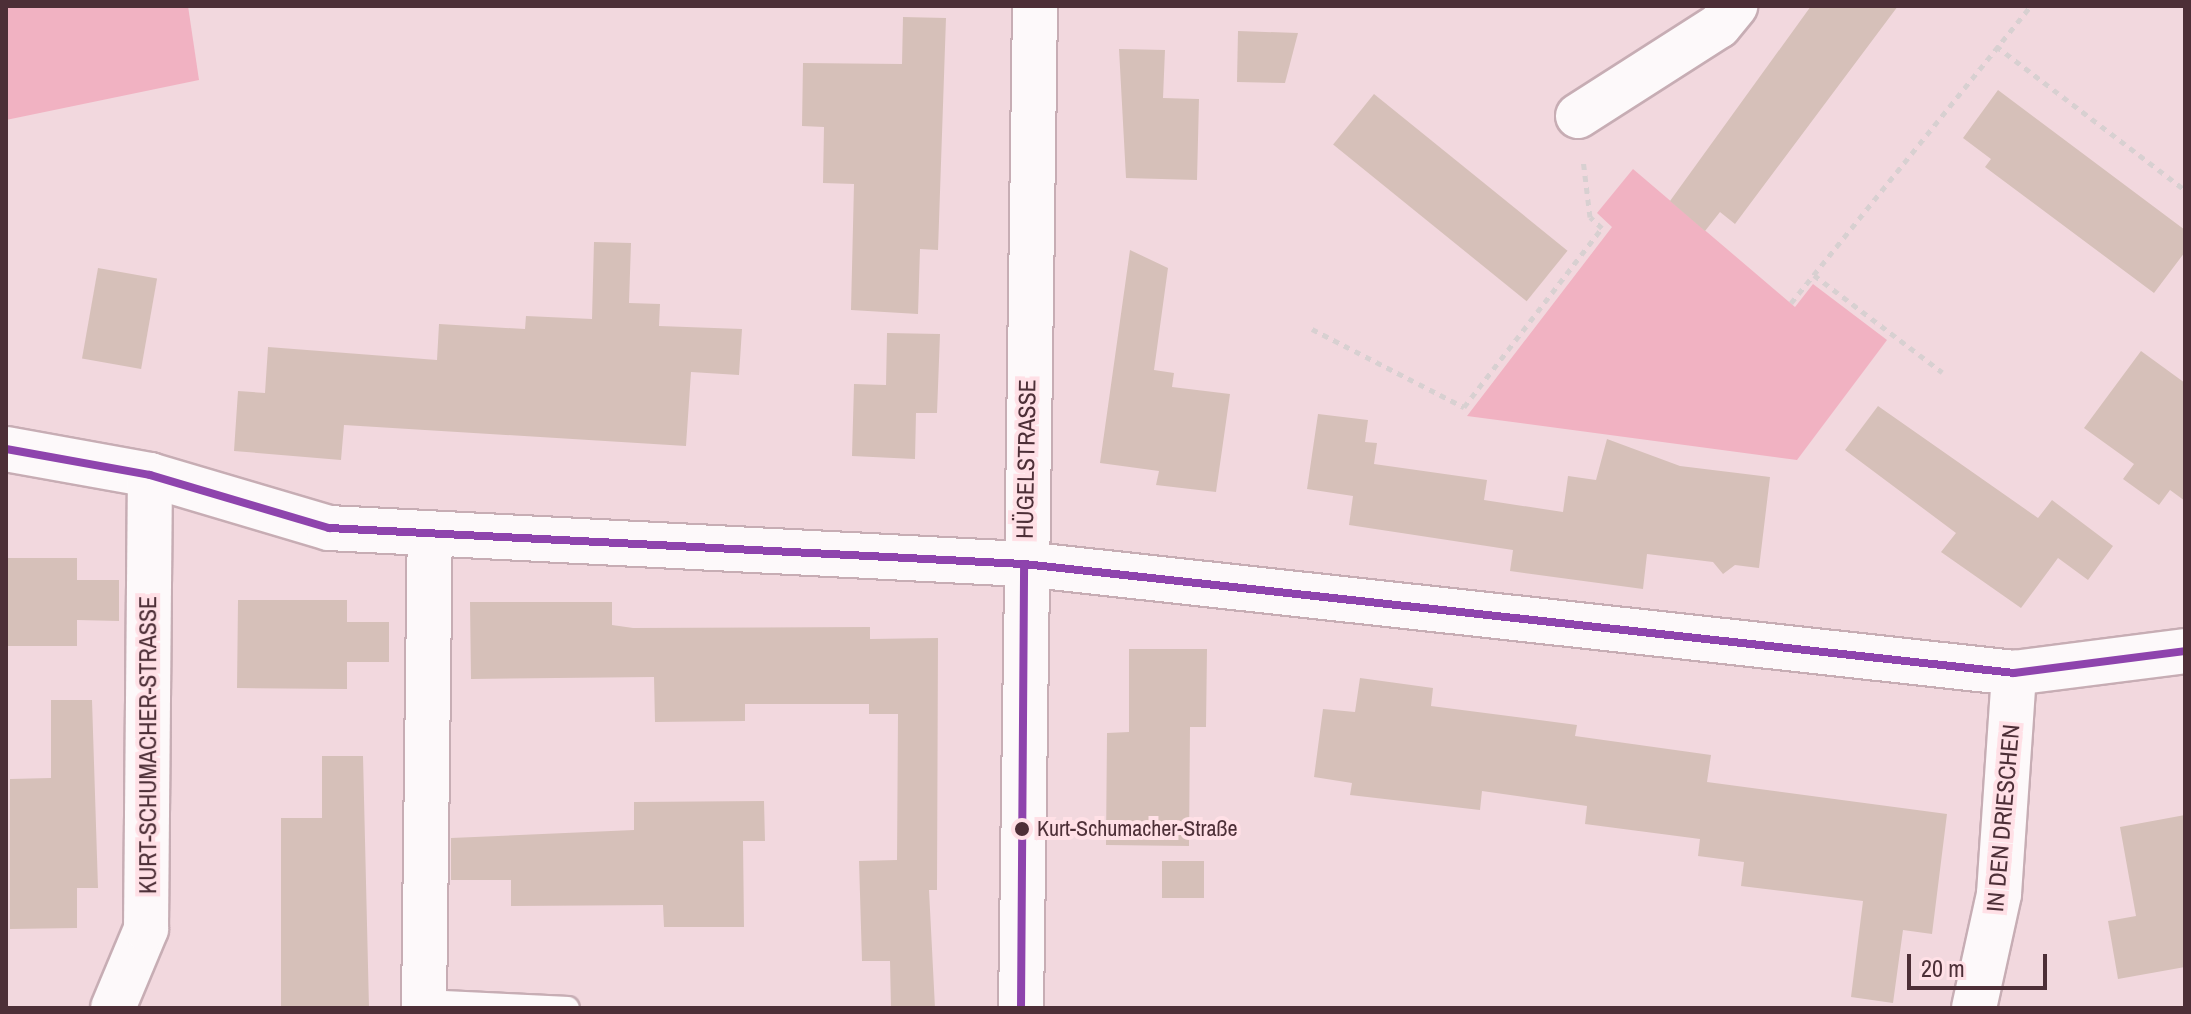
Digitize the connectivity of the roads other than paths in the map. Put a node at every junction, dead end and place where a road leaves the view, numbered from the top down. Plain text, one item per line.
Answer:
1 (1035, 6) edge
2 (1735, 6) edge
3 (1578, 116) road end
4 (6, 449) edge
5 (150, 475) junction
6 (430, 535) junction
7 (1024, 564) junction
8 (2185, 651) edge
9 (2014, 673) junction
10 (424, 1005) edge
11 (113, 1008) edge
12 (568, 1008) edge
13 (1021, 1008) edge
14 (1974, 1008) edge

1 - 7 street, HÜGELSTRASSE
2 - 3 street
4 - 5 street
5 - 6 street
5 - 11 street, KURT-SCHUMACHER-STRASSE
6 - 7 street
6 - 10 street
7 - 9 street
7 - 13 street, HÜGELSTRASSE
8 - 9 street
9 - 14 street, IN DEN DRIESCHEN
10 - 12 lane

